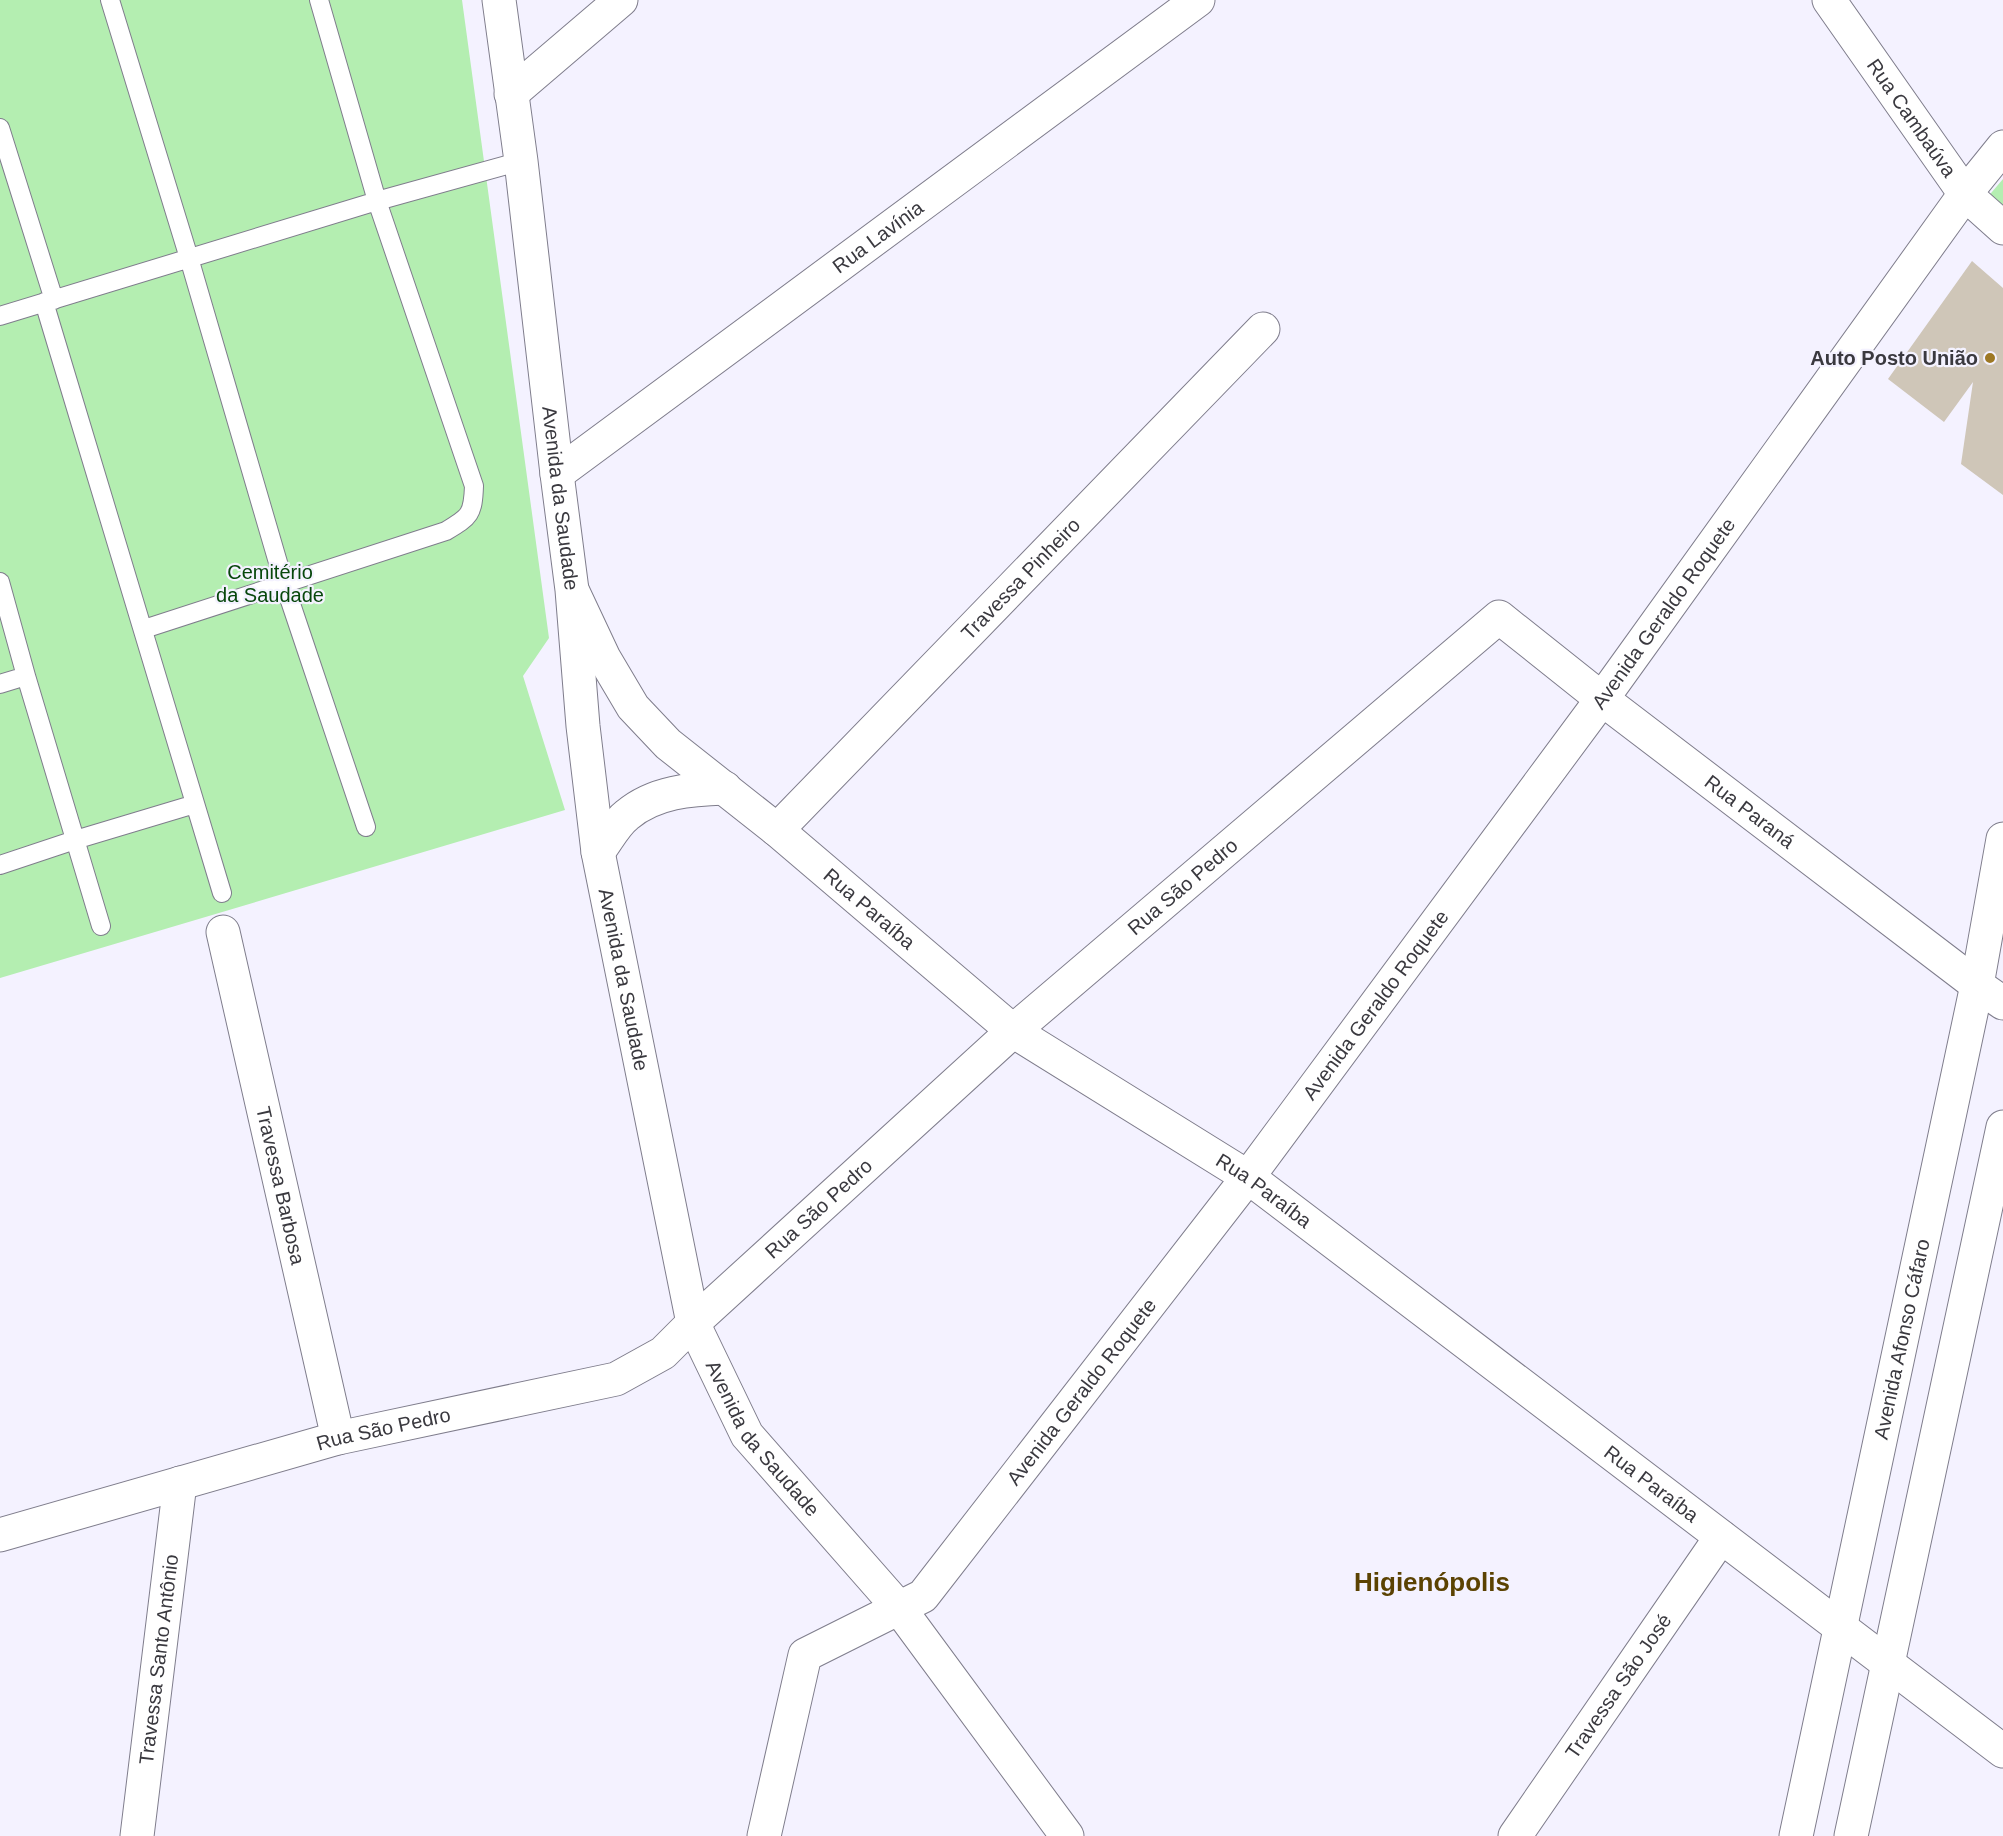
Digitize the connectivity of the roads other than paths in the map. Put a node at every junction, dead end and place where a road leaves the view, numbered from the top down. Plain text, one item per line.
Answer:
1 (110, 0) edge
2 (319, 0) edge
3 (499, 0) edge
4 (621, 0) edge
5 (1198, 0) edge
6 (1829, 0) edge
7 (511, 94) junction
8 (0, 128) edge
9 (2003, 147) edge
10 (521, 161) junction
11 (1965, 194) junction
12 (377, 201) junction
13 (2003, 228) edge
14 (189, 258) junction
15 (49, 301) junction
16 (0, 316) edge
17 (1263, 329) dead end
18 (557, 474) junction
19 (0, 582) edge
20 (284, 583) junction
21 (572, 590) junction
22 (1499, 617) joint
23 (144, 629) junction
24 (26, 676) junction
25 (0, 684) edge
26 (1602, 699) junction
27 (725, 788) junction
28 (195, 804) junction
29 (366, 827) dead end
30 (777, 830) junction
31 (2003, 839) edge
32 (75, 840) junction
33 (598, 852) junction
34 (0, 865) edge
35 (222, 893) dead end
36 (101, 926) dead end
37 (223, 932) dead end
38 (1990, 994) edge
39 (1013, 1031) junction
40 (2003, 1127) edge
41 (1248, 1177) junction
42 (693, 1323) junction
43 (338, 1438) junction
44 (180, 1483) junction
45 (0, 1535) edge
46 (1721, 1537) junction
47 (899, 1608) junction
48 (1840, 1628) junction
49 (1888, 1664) junction
50 (2003, 1751) edge
51 (137, 1836) edge
52 (764, 1836) edge
53 (1066, 1836) edge
54 (1515, 1836) edge
55 (1796, 1836) edge
56 (1851, 1836) edge

1 - 14 lane
2 - 12 lane
3 - 7 street, Avenida da Saudade
4 - 7 street
5 - 18 street, Rua Lavínia
6 - 11 street, Rua Cambaúva
7 - 10 street, Avenida da Saudade
8 - 15 lane
9 - 11 street, Avenida Geraldo Roquete
10 - 12 lane
10 - 18 street, Avenida da Saudade
11 - 13 street, Rua Cambaúva
11 - 26 street, Avenida Geraldo Roquete
12 - 14 lane
12 - 20 lane
14 - 15 lane
14 - 20 lane
15 - 16 lane
15 - 23 lane
17 - 30 street, Travessa Pinheiro
18 - 21 street, Avenida da Saudade
19 - 24 lane
20 - 23 lane
20 - 29 lane
21 - 27 street, Rua Paraíba
21 - 33 street, Avenida da Saudade
22 - 26 street, Rua Paraná
22 - 39 street, Rua São Pedro
23 - 28 lane
24 - 25 lane
24 - 32 lane
26 - 38 street, Rua Paraná
26 - 41 street, Avenida Geraldo Roquete
27 - 30 street, Rua Paraíba
27 - 33 street
28 - 32 lane
28 - 35 lane
30 - 39 street, Rua Paraíba
31 - 38 street, Avenida Afonso Cáfaro
32 - 34 lane
32 - 36 lane
33 - 42 street, Avenida da Saudade
37 - 43 street, Travessa Barbosa
38 - 48 street, Avenida Afonso Cáfaro
39 - 41 street, Rua Paraíba
39 - 42 street, Rua São Pedro
40 - 49 street
41 - 46 street, Rua Paraíba
41 - 47 street, Avenida Geraldo Roquete
42 - 43 street, Rua São Pedro
42 - 47 street, Avenida da Saudade
43 - 44 street, Rua São Pedro
44 - 45 street, Rua São Pedro
44 - 51 street, Travessa Santo Antônio
46 - 48 street, Rua Paraíba
46 - 54 street, Travessa São José
47 - 52 street, Avenida Geraldo Roquete
47 - 53 street, Avenida da Saudade
48 - 49 street, Rua Paraíba
48 - 55 street, Avenida Afonso Cáfaro
49 - 50 street, Rua Paraíba
49 - 56 street

